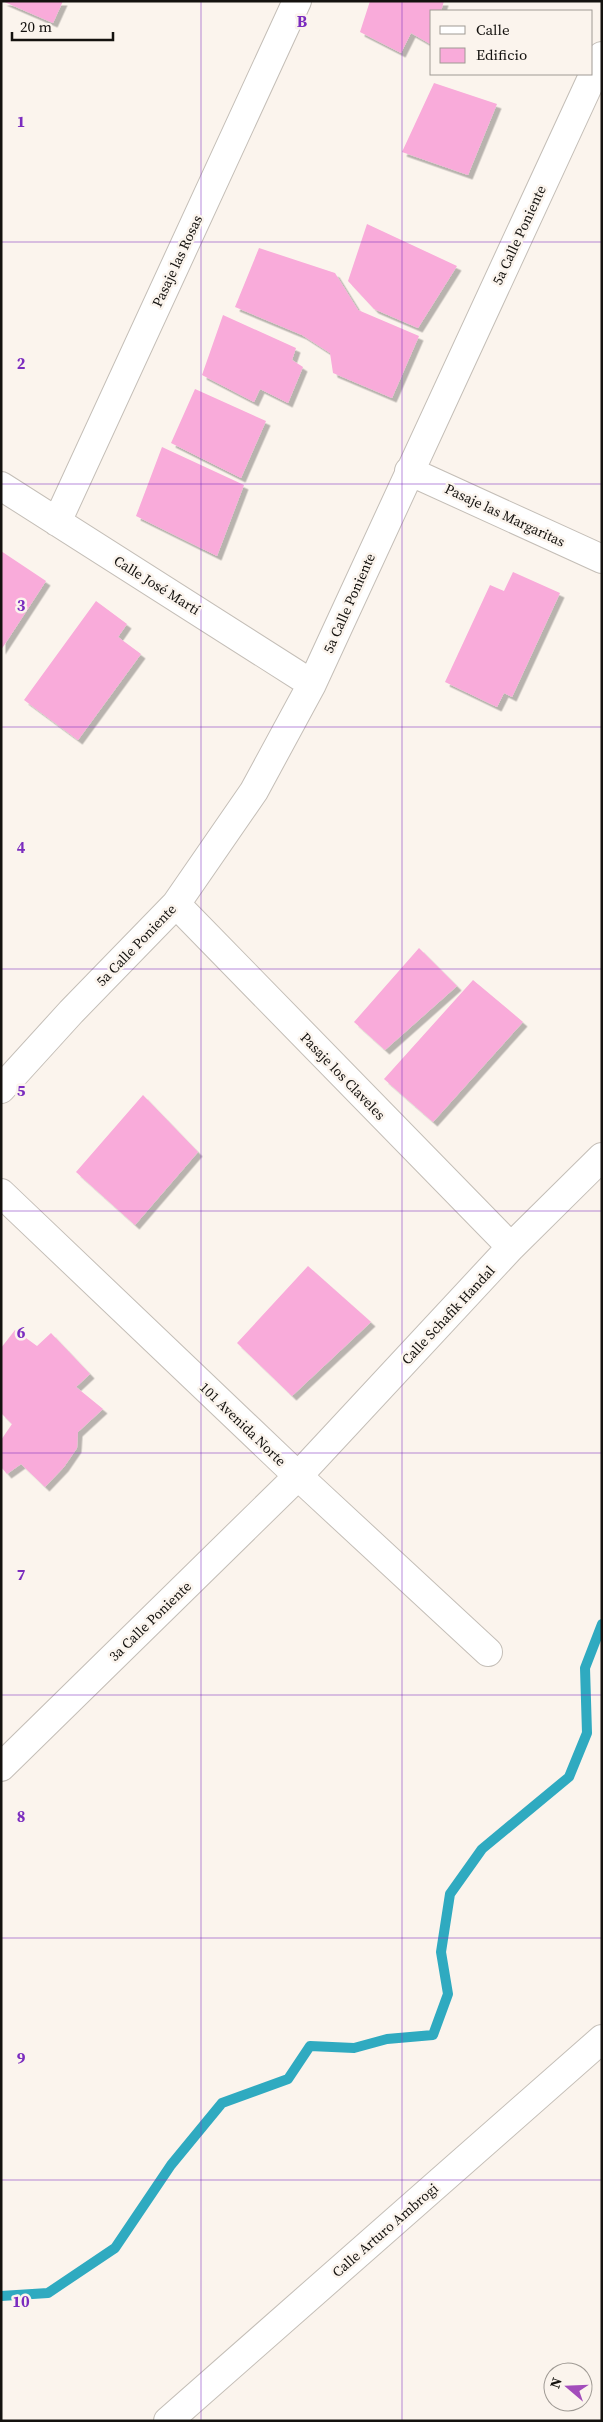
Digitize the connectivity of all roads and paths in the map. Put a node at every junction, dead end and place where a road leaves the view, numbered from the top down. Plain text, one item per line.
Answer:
1 (298, 1) edge
2 (602, 56) edge
3 (409, 471) junction
4 (1, 486) edge
5 (56, 522) junction
6 (602, 559) edge
7 (312, 684) junction
8 (176, 904) junction
9 (1, 1089) edge
10 (602, 1157) edge
11 (1, 1193) edge
12 (511, 1247) junction
13 (298, 1476) junction
14 (488, 1652) dead end
15 (1, 1766) edge
16 (602, 2039) edge
17 (168, 2421) edge

1 - 5 street, Pasaje las Rosas
2 - 3 street, 5a Calle Poniente
3 - 6 street, Pasaje las Margaritas
3 - 7 street, 5a Calle Poniente
4 - 5 street, Calle José Martí
5 - 7 street, Calle José Martí
7 - 8 street, 5a Calle Poniente
8 - 9 street, 5a Calle Poniente
8 - 12 street, Pasaje los Claveles
10 - 12 street, Calle Schafik Handal
11 - 13 street, 101 Avenida Norte
12 - 13 street, Calle Schafik Handal
13 - 14 street, 101 Avenida Norte
13 - 15 street, 3a Calle Poniente
16 - 17 street, Calle Arturo Ambrogi

